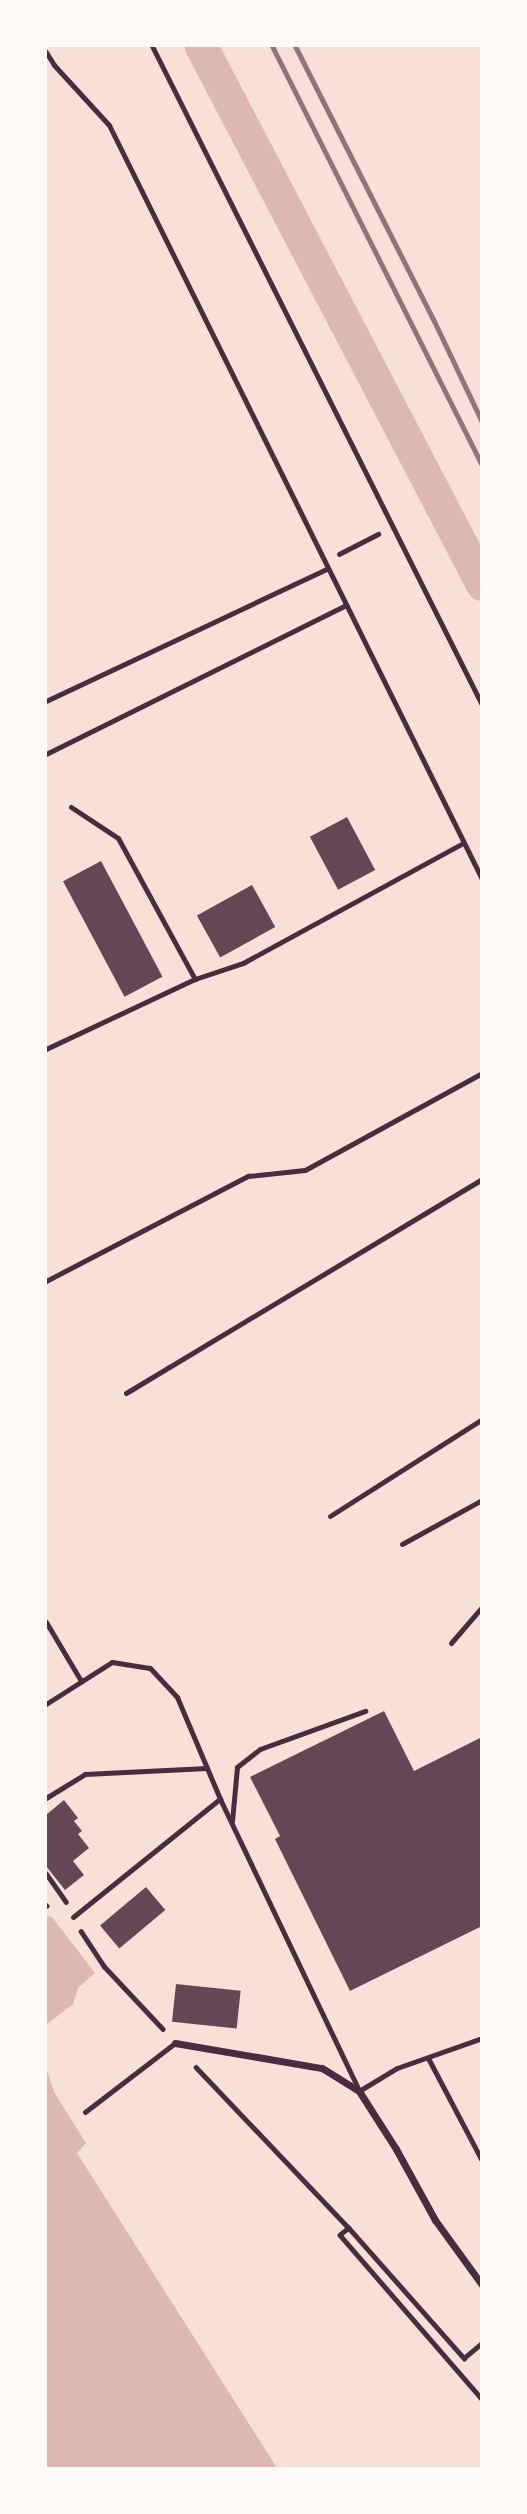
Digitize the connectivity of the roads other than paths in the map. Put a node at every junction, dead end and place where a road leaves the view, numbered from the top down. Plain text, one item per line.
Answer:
1 (152, 46) edge
2 (46, 52) edge
3 (326, 569) junction
4 (345, 605) junction
5 (46, 701) edge
6 (481, 705) edge
7 (46, 754) edge
8 (71, 807) dead end
9 (463, 843) junction
10 (481, 878) edge
11 (195, 979) junction
12 (46, 1049) edge
13 (481, 1073) edge
14 (481, 1179) edge
15 (46, 1281) edge
16 (125, 1393) dead end
17 (481, 1419) edge
18 (481, 1500) edge
19 (330, 1516) dead end
20 (402, 1544) dead end
21 (481, 1608) edge
22 (46, 1622) edge
23 (451, 1643) dead end
24 (81, 1681) junction
25 (46, 1703) edge
26 (365, 1711) dead end
27 (207, 1768) junction
28 (46, 1798) edge
29 (220, 1799) junction
30 (232, 1821) junction
31 (73, 1917) road end
32 (481, 2038) edge
33 (175, 2043) joint
34 (428, 2058) junction
35 (359, 2091) junction
36 (85, 2112) dead end
37 (481, 2161) edge
38 (481, 2285) edge

1 - 6 lane
2 - 3 lane
3 - 4 lane
3 - 5 lane
4 - 7 lane
4 - 9 lane
8 - 11 lane
9 - 10 lane
9 - 11 lane
11 - 12 lane
13 - 15 lane
14 - 16 lane
17 - 19 lane
18 - 20 lane
21 - 23 lane
22 - 24 lane
24 - 25 lane
24 - 27 lane
26 - 30 lane
27 - 28 lane
27 - 29 lane
29 - 30 lane
29 - 31 lane
30 - 35 lane
32 - 34 lane
33 - 35 street
33 - 36 lane
34 - 35 lane
34 - 37 lane
35 - 38 street

